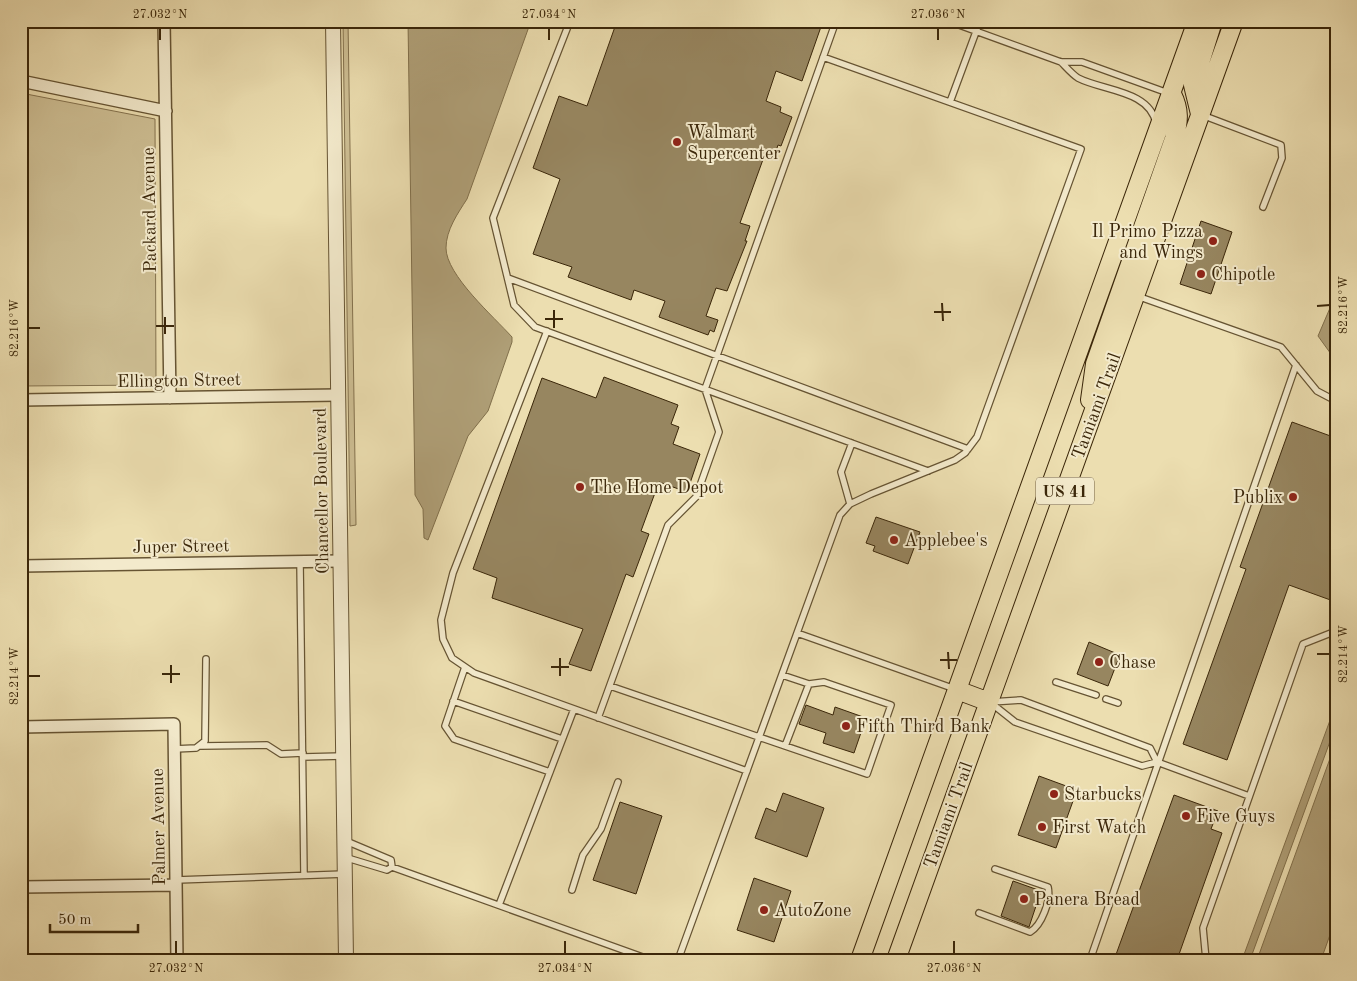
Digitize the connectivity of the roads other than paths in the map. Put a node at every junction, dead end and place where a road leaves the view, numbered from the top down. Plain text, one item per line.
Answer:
1 (164, 21) edge
2 (333, 21) edge
3 (570, 21) edge
4 (836, 21) edge
5 (948, 21) edge
6 (980, 21) edge
7 (1197, 21) edge
8 (1212, 21) edge
9 (1234, 21) edge
10 (976, 32) junction
11 (823, 57) junction
12 (1061, 62) junction
13 (21, 81) edge
14 (1172, 94) junction
15 (950, 102) junction
16 (166, 111) junction
17 (1200, 114) junction
18 (1158, 132) junction
19 (1263, 207) dead end
20 (508, 278) junction
21 (1135, 295) junction
22 (547, 331) junction
23 (717, 356) junction
24 (1296, 365) junction
25 (705, 389) junction
26 (338, 396) junction
27 (170, 398) junction
28 (21, 400) edge
29 (1336, 401) edge
30 (1084, 438) junction
31 (852, 443) junction
32 (968, 449) junction
33 (928, 471) junction
34 (850, 504) junction
35 (340, 561) junction
36 (300, 562) junction
37 (21, 566) edge
38 (1336, 631) edge
39 (797, 634) junction
40 (206, 659) dead end
41 (465, 667) junction
42 (782, 675) junction
43 (1056, 682) dead end
44 (809, 684) junction
45 (610, 686) junction
46 (957, 690) junction
47 (1096, 695) dead end
48 (1106, 699) dead end
49 (454, 701) junction
50 (989, 702) junction
51 (1118, 703) dead end
52 (574, 709) junction
53 (598, 718) junction
54 (21, 727) edge
55 (759, 737) junction
56 (562, 739) junction
57 (202, 746) junction
58 (785, 746) junction
59 (174, 749) junction
60 (303, 755) junction
61 (343, 756) junction
62 (1157, 762) junction
63 (747, 771) junction
64 (550, 772) junction
65 (618, 782) dead end
66 (1249, 796) junction
67 (344, 840) junction
68 (344, 857) junction
69 (392, 867) junction
70 (995, 869) dead end
71 (345, 874) junction
72 (304, 875) junction
73 (176, 882) junction
74 (21, 887) edge
75 (572, 890) dead end
76 (499, 905) junction
77 (979, 913) dead end
78 (177, 960) edge
79 (346, 960) edge
80 (651, 960) edge
81 (678, 960) edge
82 (860, 960) edge
83 (896, 960) edge
84 (1090, 960) edge
85 (1206, 960) edge

1 - 16 street, Packard Avenue
2 - 26 street, Chancellor Boulevard
3 - 20 lane
4 - 11 lane
5 - 10 lane
6 - 10 lane
7 - 14 main road, Tamiami Trail / US 41
8 - 17 main road
9 - 17 main road, Tamiami Trail / US 41
10 - 12 lane
10 - 15 lane
11 - 15 lane
11 - 23 lane
12 - 14 lane
12 - 18 lane
13 - 16 street
14 - 18 main road, Tamiami Trail / US 41
14 - 30 main road
15 - 32 lane
16 - 27 street, Packard Avenue
17 - 19 lane
17 - 21 main road, Tamiami Trail / US 41
18 - 46 main road, Tamiami Trail / US 41
20 - 22 lane
20 - 23 lane
21 - 24 lane
21 - 30 main road, Tamiami Trail / US 41
22 - 25 lane
22 - 41 lane
23 - 25 lane
23 - 32 lane
24 - 29 lane
24 - 62 lane
25 - 31 lane
25 - 45 lane
26 - 27 street, Ellington Street
26 - 35 street, Chancellor Boulevard
27 - 28 street, Ellington Street
30 - 50 main road, Tamiami Trail / US 41
31 - 33 lane
31 - 34 lane
32 - 33 lane
33 - 34 lane
34 - 39 lane
35 - 36 street, Juper Street
35 - 61 street, Chancellor Boulevard
36 - 37 street, Juper Street
36 - 60 lane
38 - 66 lane
39 - 42 lane
39 - 46 lane
40 - 57 lane
41 - 49 lane
41 - 52 lane
42 - 44 lane
42 - 55 lane
43 - 47 lane
44 - 58 lane
44 - 58 lane
45 - 53 lane
45 - 55 lane
46 - 50 main road
46 - 82 main road, Tamiami Trail / US 41
48 - 51 lane
49 - 56 lane
49 - 64 lane
50 - 62 lane
50 - 62 lane
50 - 83 main road, Tamiami Trail / US 41
52 - 53 lane
52 - 56 lane
53 - 63 lane
54 - 59 street, Palmer Avenue
55 - 58 lane
55 - 63 lane
56 - 64 lane
57 - 59 lane
57 - 60 lane
59 - 73 street, Palmer Avenue
60 - 61 lane
60 - 72 lane
61 - 67 street, Chancellor Boulevard
62 - 66 lane
62 - 84 lane
63 - 81 lane
64 - 76 lane
65 - 75 lane
66 - 85 lane
67 - 68 street, Chancellor Boulevard
67 - 69 lane
68 - 69 lane
68 - 71 street, Chancellor Boulevard
69 - 76 lane
70 - 77 lane
71 - 72 lane
71 - 79 street, Chancellor Boulevard
72 - 73 lane
73 - 74 street
73 - 78 street, Palmer Avenue
76 - 80 lane

